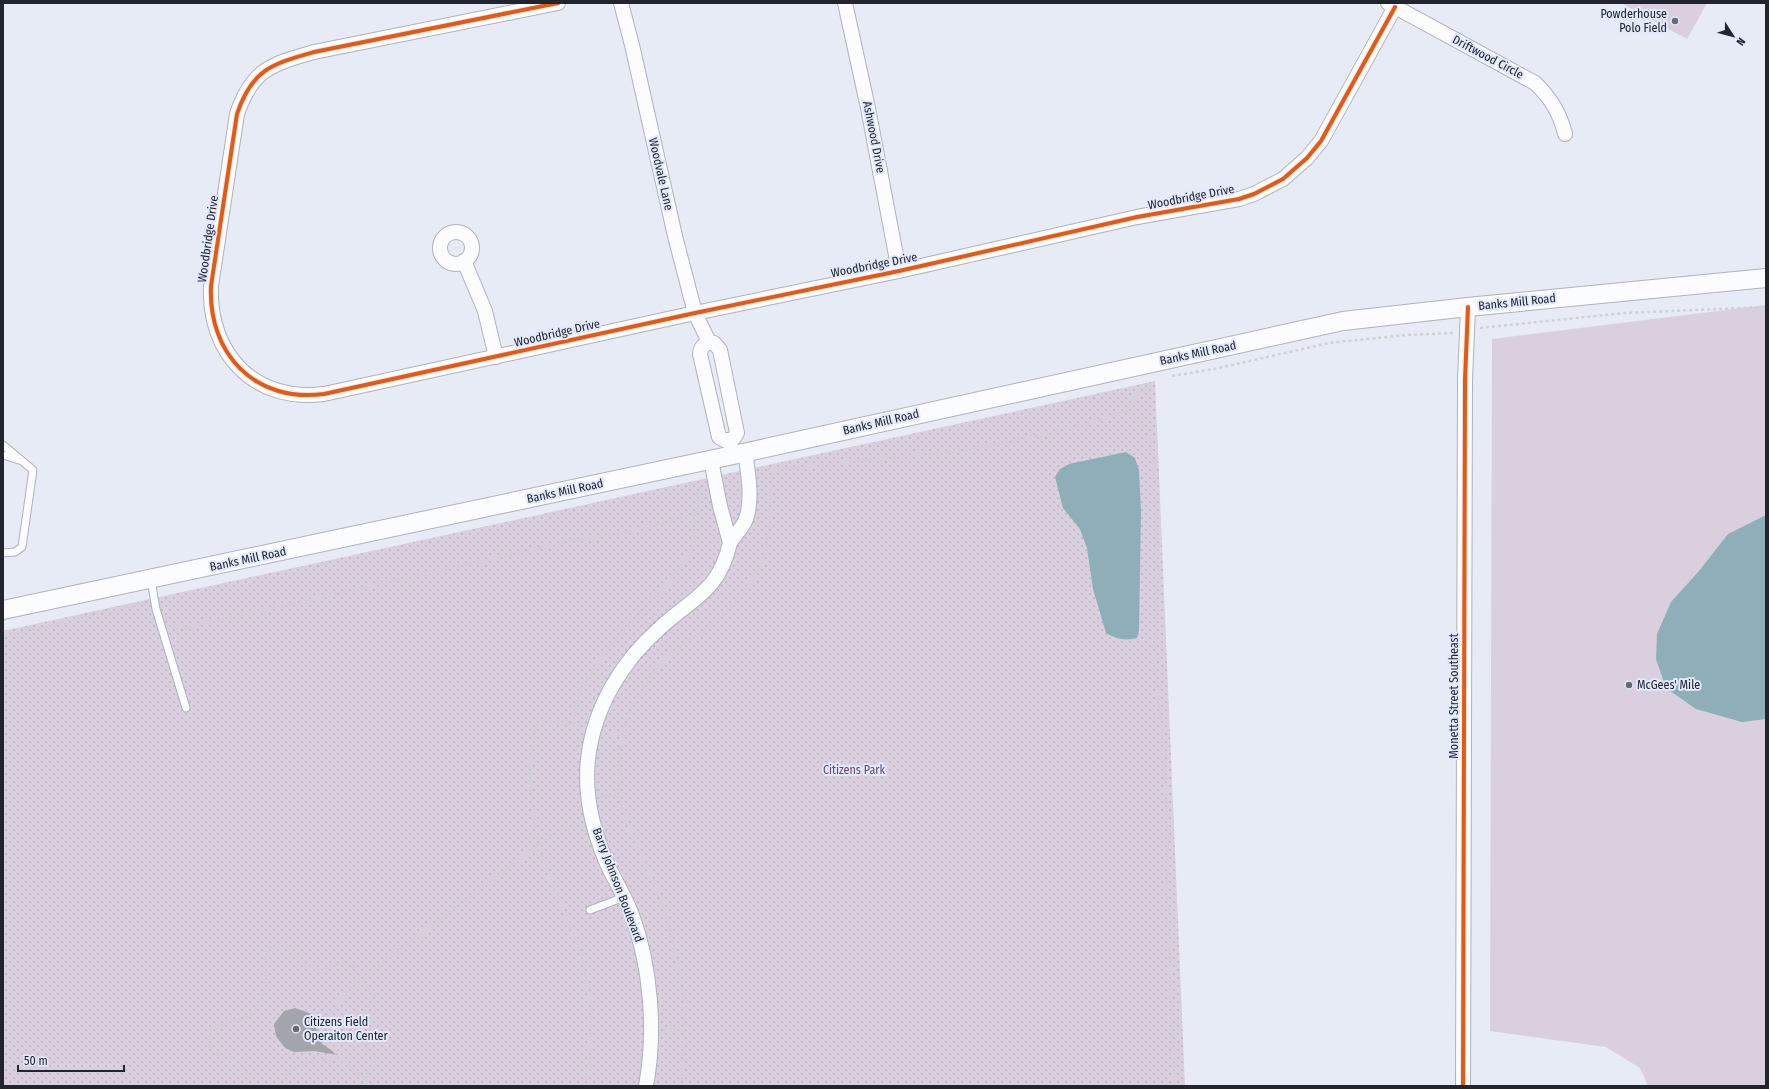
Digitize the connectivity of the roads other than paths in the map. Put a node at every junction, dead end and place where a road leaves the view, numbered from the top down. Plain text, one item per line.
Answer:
1 (558, 3) edge
2 (621, 3) edge
3 (845, 3) edge
4 (1392, 5) edge
5 (1565, 134) dead end
6 (464, 262) dead end
7 (899, 271) junction
8 (1766, 278) edge
9 (1468, 307) junction
10 (695, 313) junction
11 (709, 342) junction
12 (496, 357) junction
13 (3, 445) edge
14 (735, 449) junction
15 (3, 455) edge
16 (23, 461) junction
17 (713, 467) junction
18 (730, 543) junction
19 (5, 553) edge
20 (151, 580) junction
21 (3, 610) edge
22 (186, 708) dead end
23 (624, 896) junction
24 (590, 910) dead end
25 (646, 1086) edge
26 (1464, 1086) edge

1 - 12 street, Woodbridge Drive
2 - 10 street, Woodvale Lane
3 - 7 street, Ashwood Drive
4 - 5 street, Driftwood Circle
4 - 7 street, Woodbridge Drive
6 - 12 street
7 - 10 street, Woodbridge Drive
8 - 9 street, Banks Mill Road
9 - 14 street, Banks Mill Road
9 - 26 street, Monetta Street Southeast
10 - 11 street, Woodvale Lane
10 - 12 street, Woodbridge Drive
11 - 14 street, Woodvale Lane
11 - 14 street
13 - 16 lane
14 - 17 street, Banks Mill Road
14 - 18 street, Barry Johnson Boulevard
15 - 16 lane
16 - 19 lane
17 - 18 street, Barry Johnson Boulevard
17 - 20 street, Banks Mill Road
18 - 23 street, Barry Johnson Boulevard
20 - 21 street, Banks Mill Road
20 - 22 lane
23 - 24 lane
23 - 25 street, Barry Johnson Boulevard

